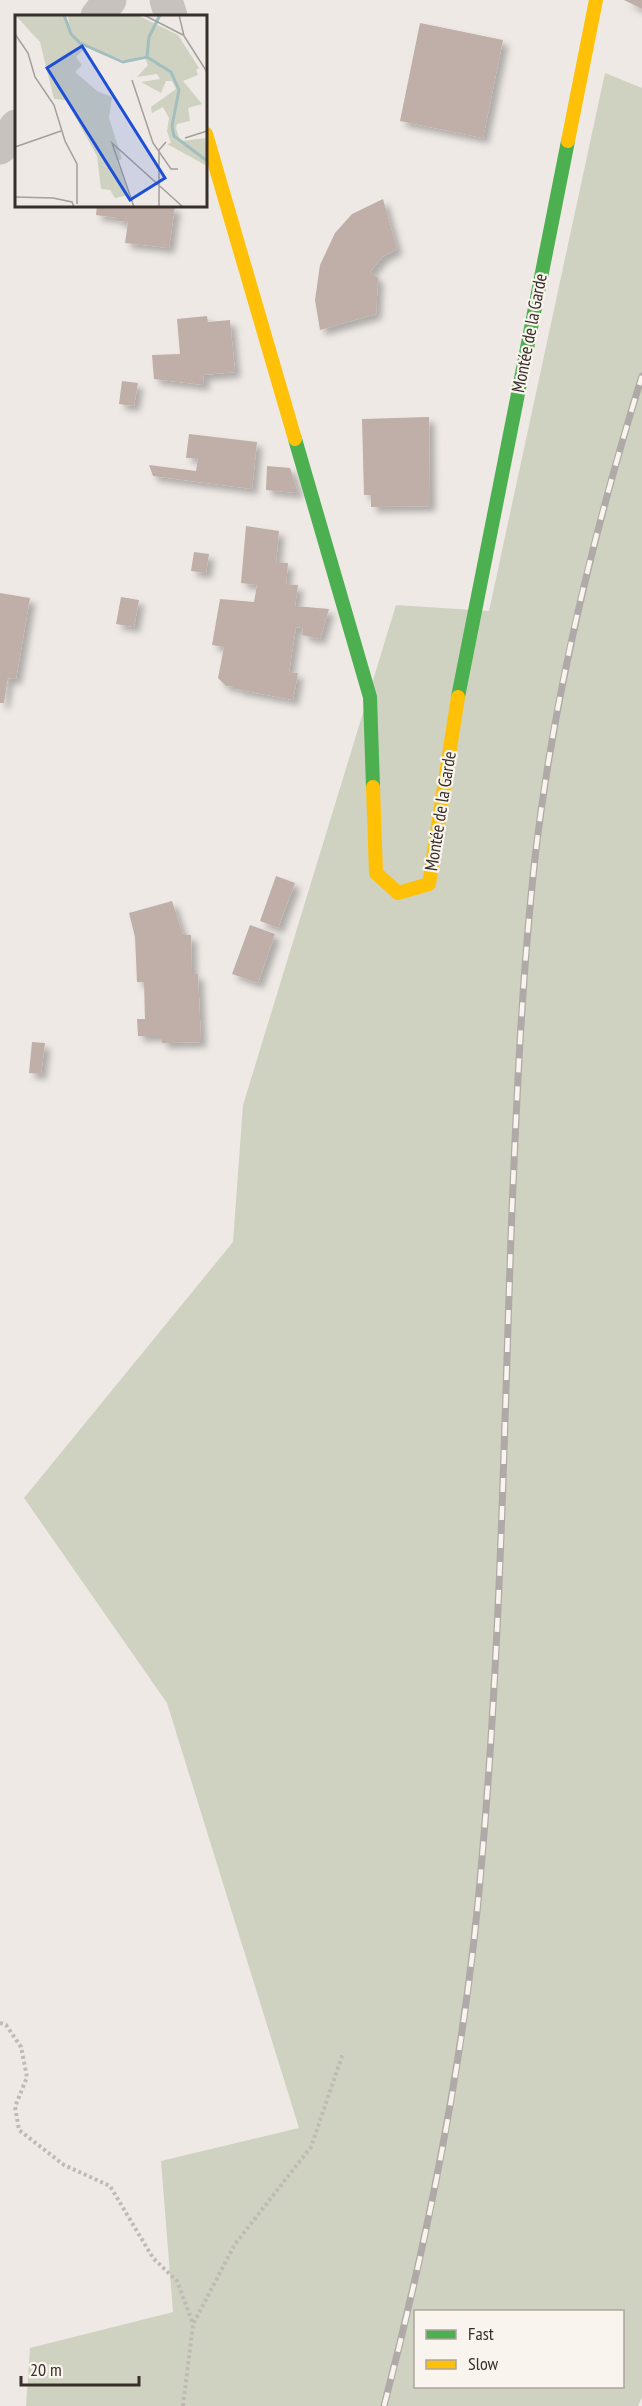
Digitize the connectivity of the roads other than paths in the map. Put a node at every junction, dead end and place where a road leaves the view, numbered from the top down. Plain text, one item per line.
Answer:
1 (110, 0) edge
2 (166, 0) edge
3 (596, 0) edge
4 (98, 15) edge
5 (171, 15) edge
6 (15, 127) edge
7 (207, 137) edge
8 (0, 148) edge

1 - 4 street
2 - 5 street
3 - 7 street, Montée de la Garde
6 - 8 street

